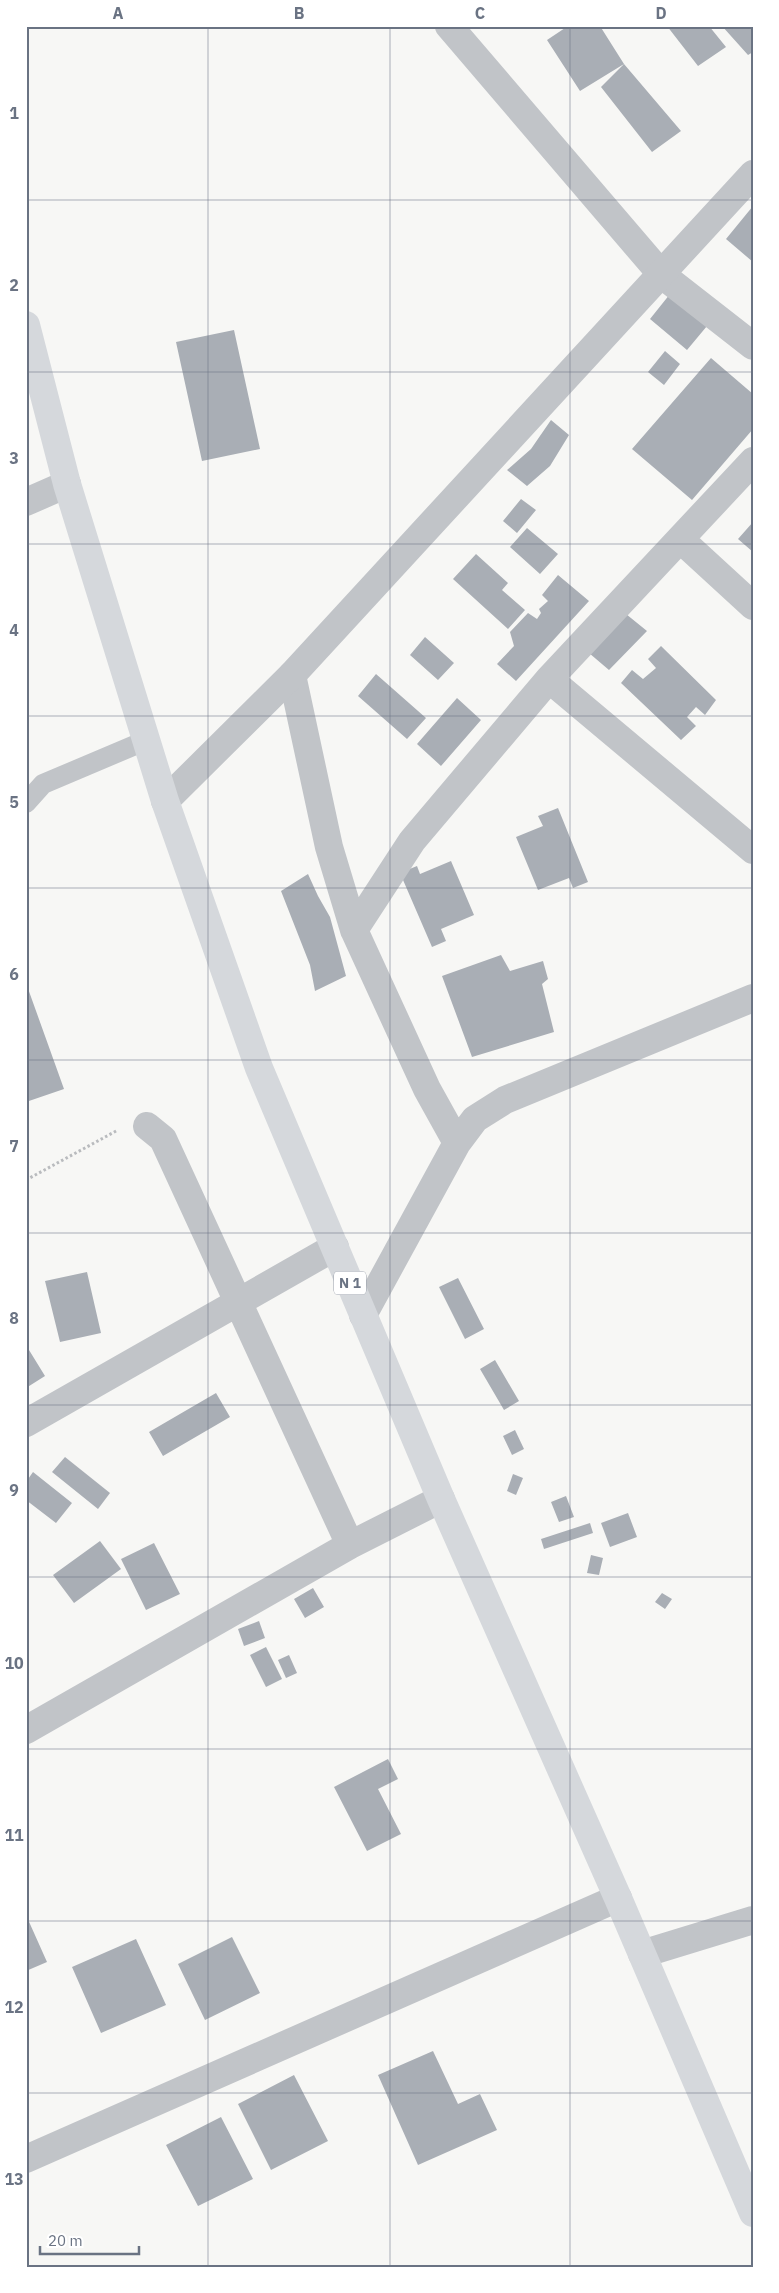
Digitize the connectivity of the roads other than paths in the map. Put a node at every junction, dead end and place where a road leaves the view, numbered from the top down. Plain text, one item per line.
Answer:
1 (449, 26) edge
2 (753, 174) edge
3 (662, 275) junction
4 (26, 325) edge
5 (753, 346) edge
6 (753, 460) edge
7 (67, 484) junction
8 (26, 502) edge
9 (680, 539) junction
10 (753, 606) edge
11 (292, 675) junction
12 (548, 679) junction
13 (147, 740) junction
14 (165, 801) junction
15 (26, 803) edge
16 (753, 850) edge
17 (354, 930) junction
18 (753, 998) edge
19 (147, 1126) road end
20 (457, 1143) junction
21 (335, 1246) junction
22 (238, 1300) junction
23 (363, 1315) junction
24 (26, 1423) edge
25 (441, 1499) junction
26 (350, 1545) junction
27 (26, 1730) edge
28 (618, 1898) junction
29 (753, 1920) edge
30 (642, 1954) junction
31 (26, 2160) edge
32 (753, 2213) edge

1 - 3 street
2 - 3 street
3 - 5 street
3 - 11 street
4 - 7 highway, N 1
6 - 9 street
7 - 8 street
7 - 13 highway, N 1
9 - 10 street
9 - 12 street
11 - 14 street
11 - 17 street
12 - 16 street
12 - 17 street
13 - 14 highway, N 1
13 - 15 lane
14 - 21 highway, N 1
17 - 20 street
18 - 20 street
19 - 22 street
20 - 23 street
21 - 22 street
21 - 23 highway, N 1
22 - 24 street
22 - 26 street
23 - 25 highway, N 1
25 - 26 street
25 - 28 highway, N 1
26 - 27 street
28 - 30 highway, N 1
28 - 31 street
29 - 30 street
30 - 32 highway, N 1

